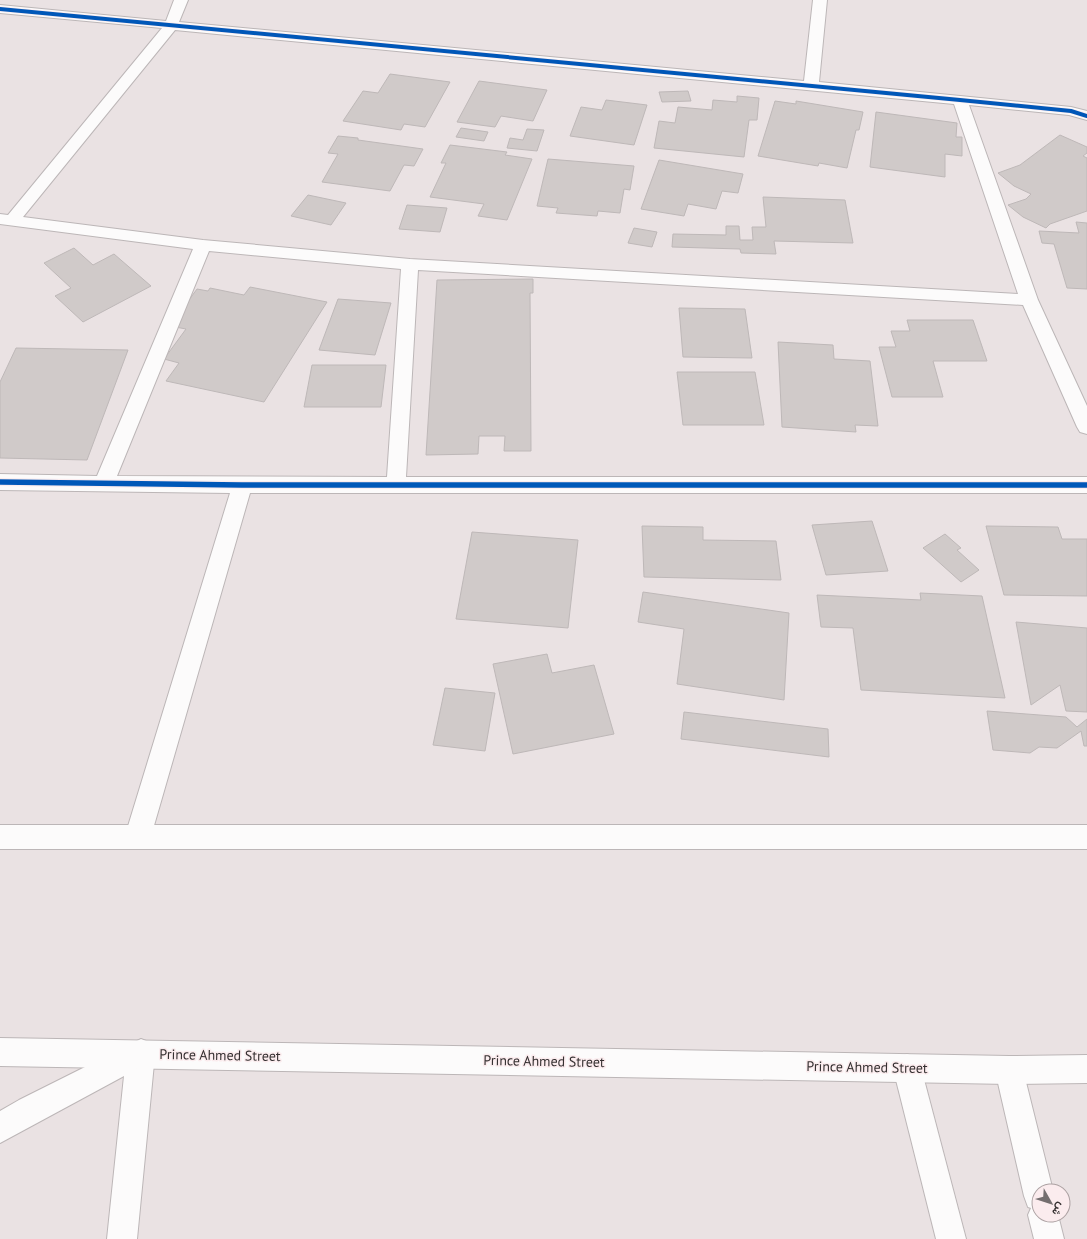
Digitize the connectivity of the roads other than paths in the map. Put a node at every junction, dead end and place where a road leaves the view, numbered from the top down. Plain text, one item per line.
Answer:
1 (181, 0) edge
2 (820, 0) edge
3 (0, 9) edge
4 (171, 26) junction
5 (811, 86) junction
6 (960, 100) junction
7 (1087, 116) edge
8 (6, 220) edge
9 (203, 244) junction
10 (410, 264) junction
11 (1029, 300) junction
12 (1087, 427) edge
13 (0, 482) edge
14 (104, 483) junction
15 (242, 485) junction
16 (396, 485) junction
17 (1087, 485) edge
18 (138, 836) junction
19 (0, 837) edge
20 (1087, 837) edge
21 (0, 1052) edge
22 (141, 1053) junction
23 (907, 1068) junction
24 (1087, 1069) edge
25 (1009, 1070) junction
26 (0, 1128) edge
27 (1036, 1183) edge
28 (1045, 1223) edge
29 (122, 1239) edge
30 (951, 1239) edge
31 (1049, 1239) edge

1 - 4 street
2 - 5 street
3 - 4 street
4 - 5 street
4 - 8 street
5 - 6 street
6 - 7 street
6 - 11 street
8 - 9 street
9 - 10 street
9 - 14 street
10 - 11 street
10 - 16 street
11 - 12 street
13 - 14 street
14 - 15 street
15 - 16 street
15 - 18 street
16 - 17 street
18 - 19 street
18 - 20 street
21 - 22 street, Prince Ahmed Street
22 - 23 street, Prince Ahmed Street
22 - 26 street
22 - 29 street
23 - 25 street, Prince Ahmed Street
23 - 30 street
24 - 25 street, Prince Ahmed Street
25 - 27 street
28 - 31 street

